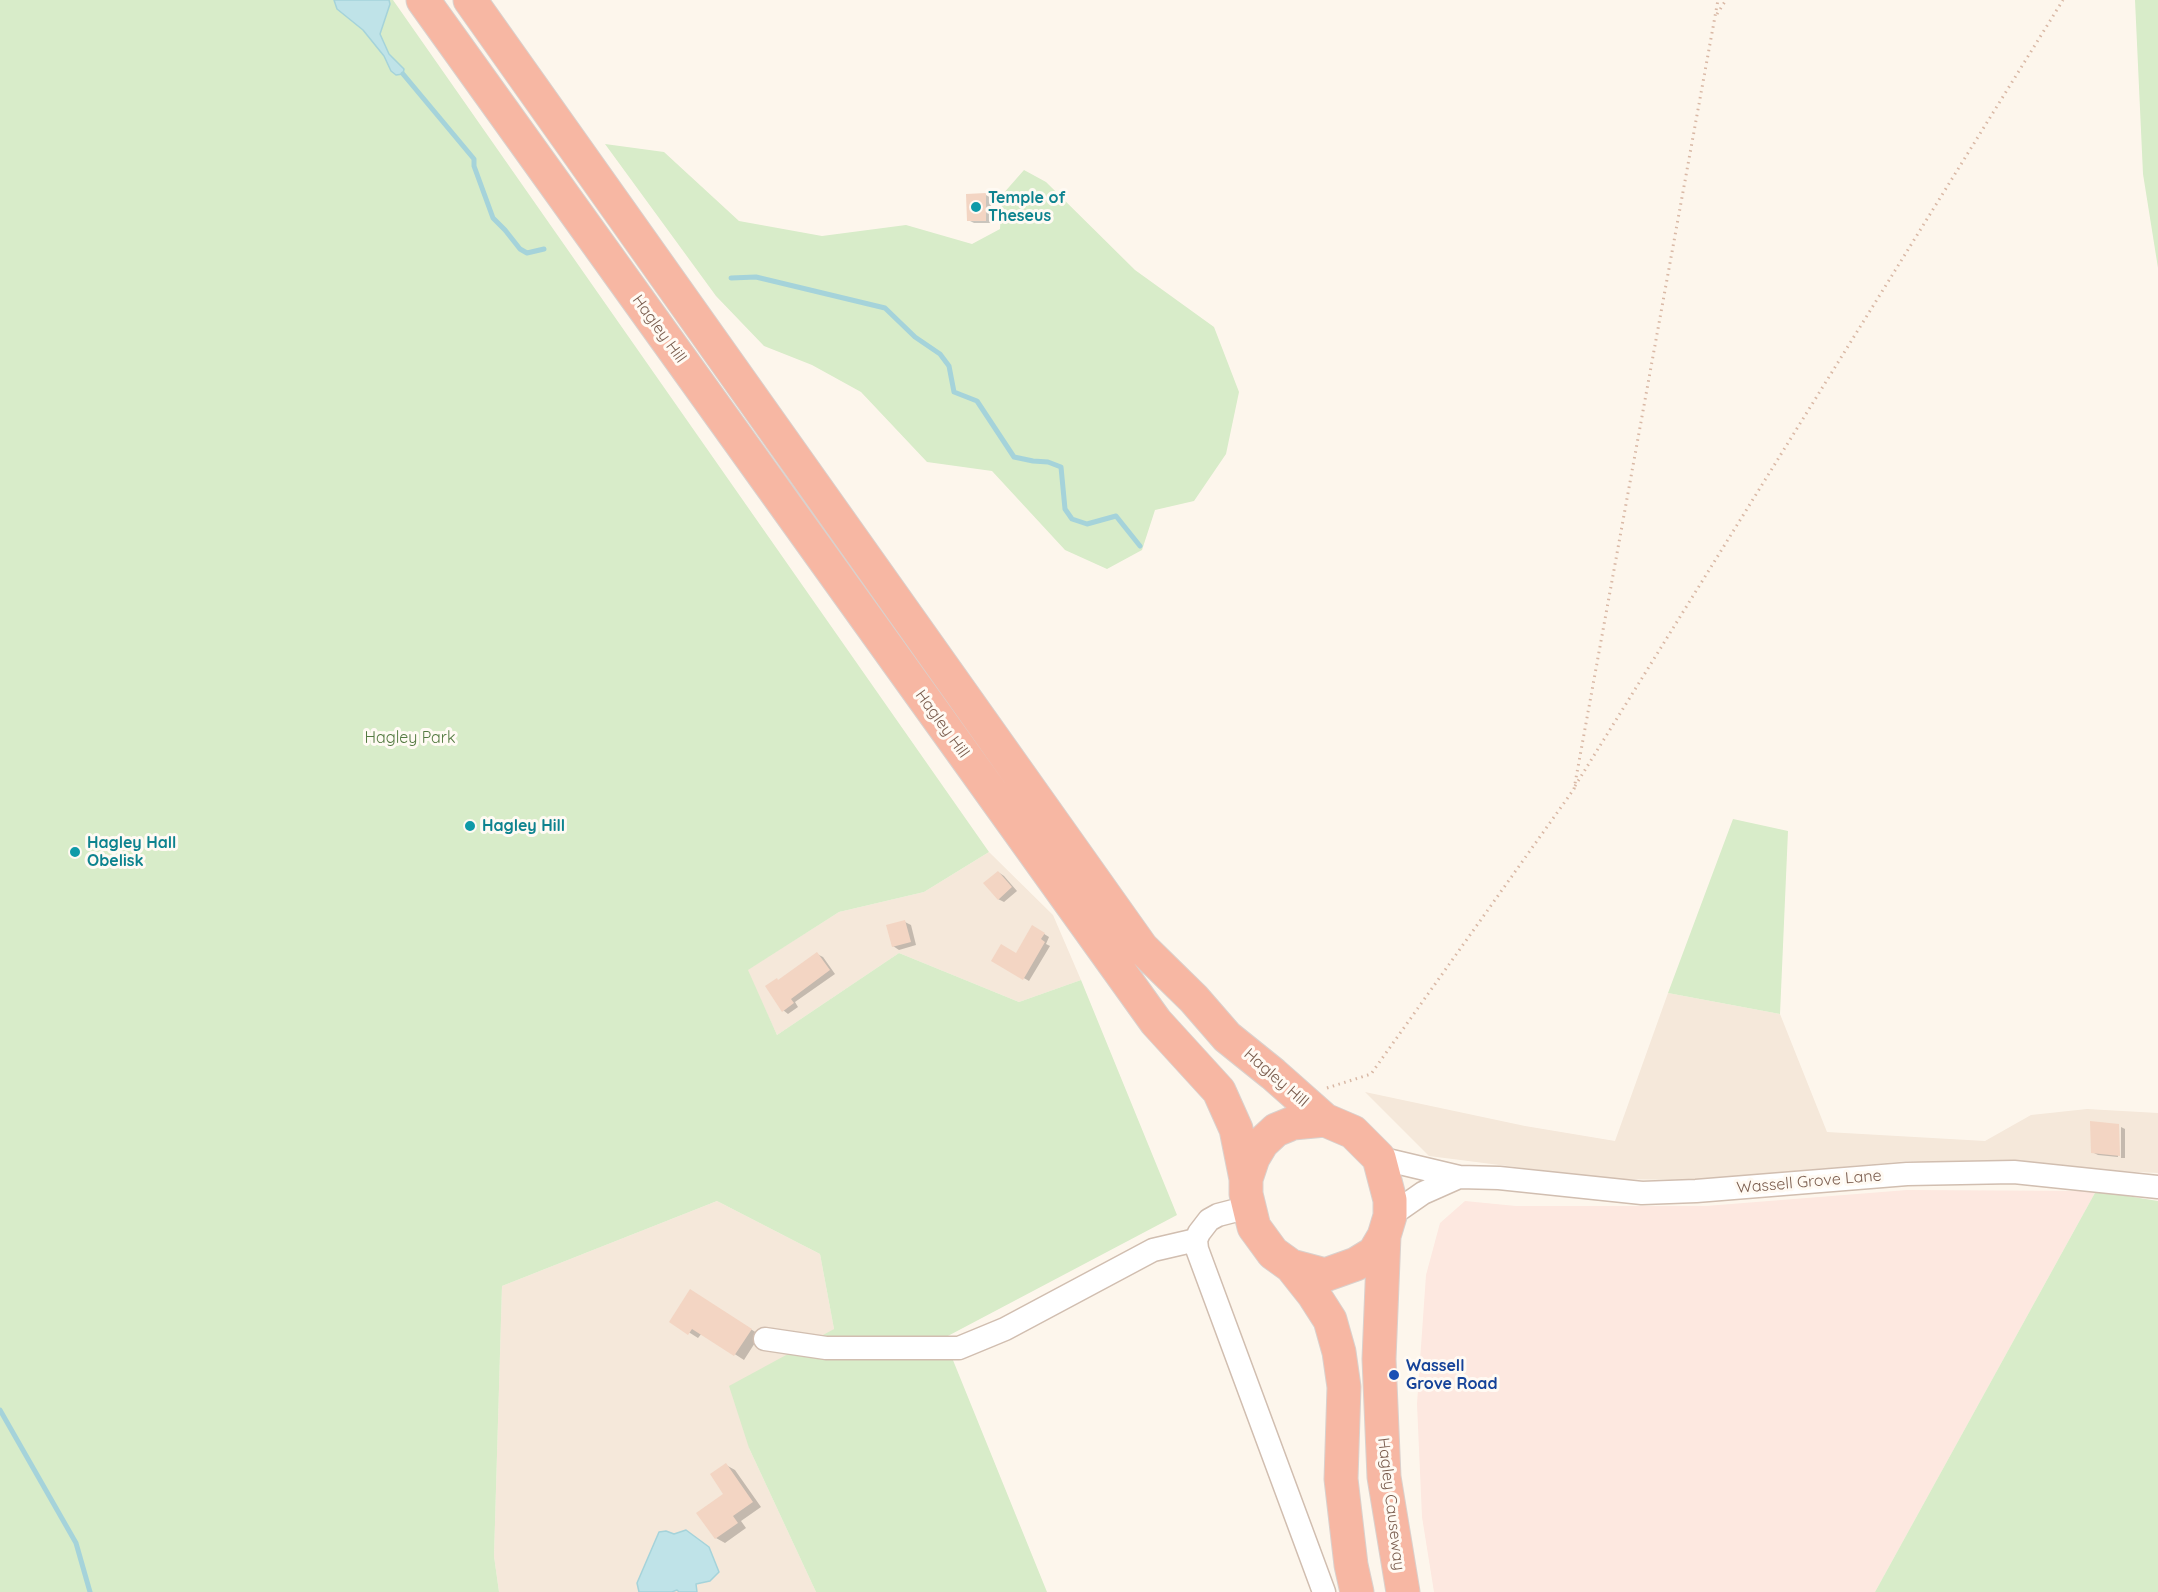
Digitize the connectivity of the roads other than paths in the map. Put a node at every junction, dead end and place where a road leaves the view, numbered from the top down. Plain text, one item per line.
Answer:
1 (423, 0) edge
2 (478, 10) edge
3 (1324, 1120) junction
4 (1379, 1158) junction
5 (1459, 1177) junction
6 (2158, 1187) edge
7 (1248, 1193) junction
8 (1387, 1226) junction
9 (1196, 1240) junction
10 (1291, 1266) junction
11 (765, 1339) dead end
12 (1324, 1592) edge
13 (1357, 1592) edge
14 (1403, 1592) edge

1 - 7 highway, Hagley Hill
2 - 3 highway, Hagley Hill
3 - 4 highway
3 - 7 highway
4 - 5 street, Wassell Grove Lane
4 - 8 highway
5 - 6 street, Wassell Grove Lane
5 - 8 street, Wassell Grove Lane
7 - 9 street
7 - 10 highway
8 - 10 highway
8 - 14 highway, Hagley Causeway
9 - 11 street
9 - 12 street
10 - 13 highway

